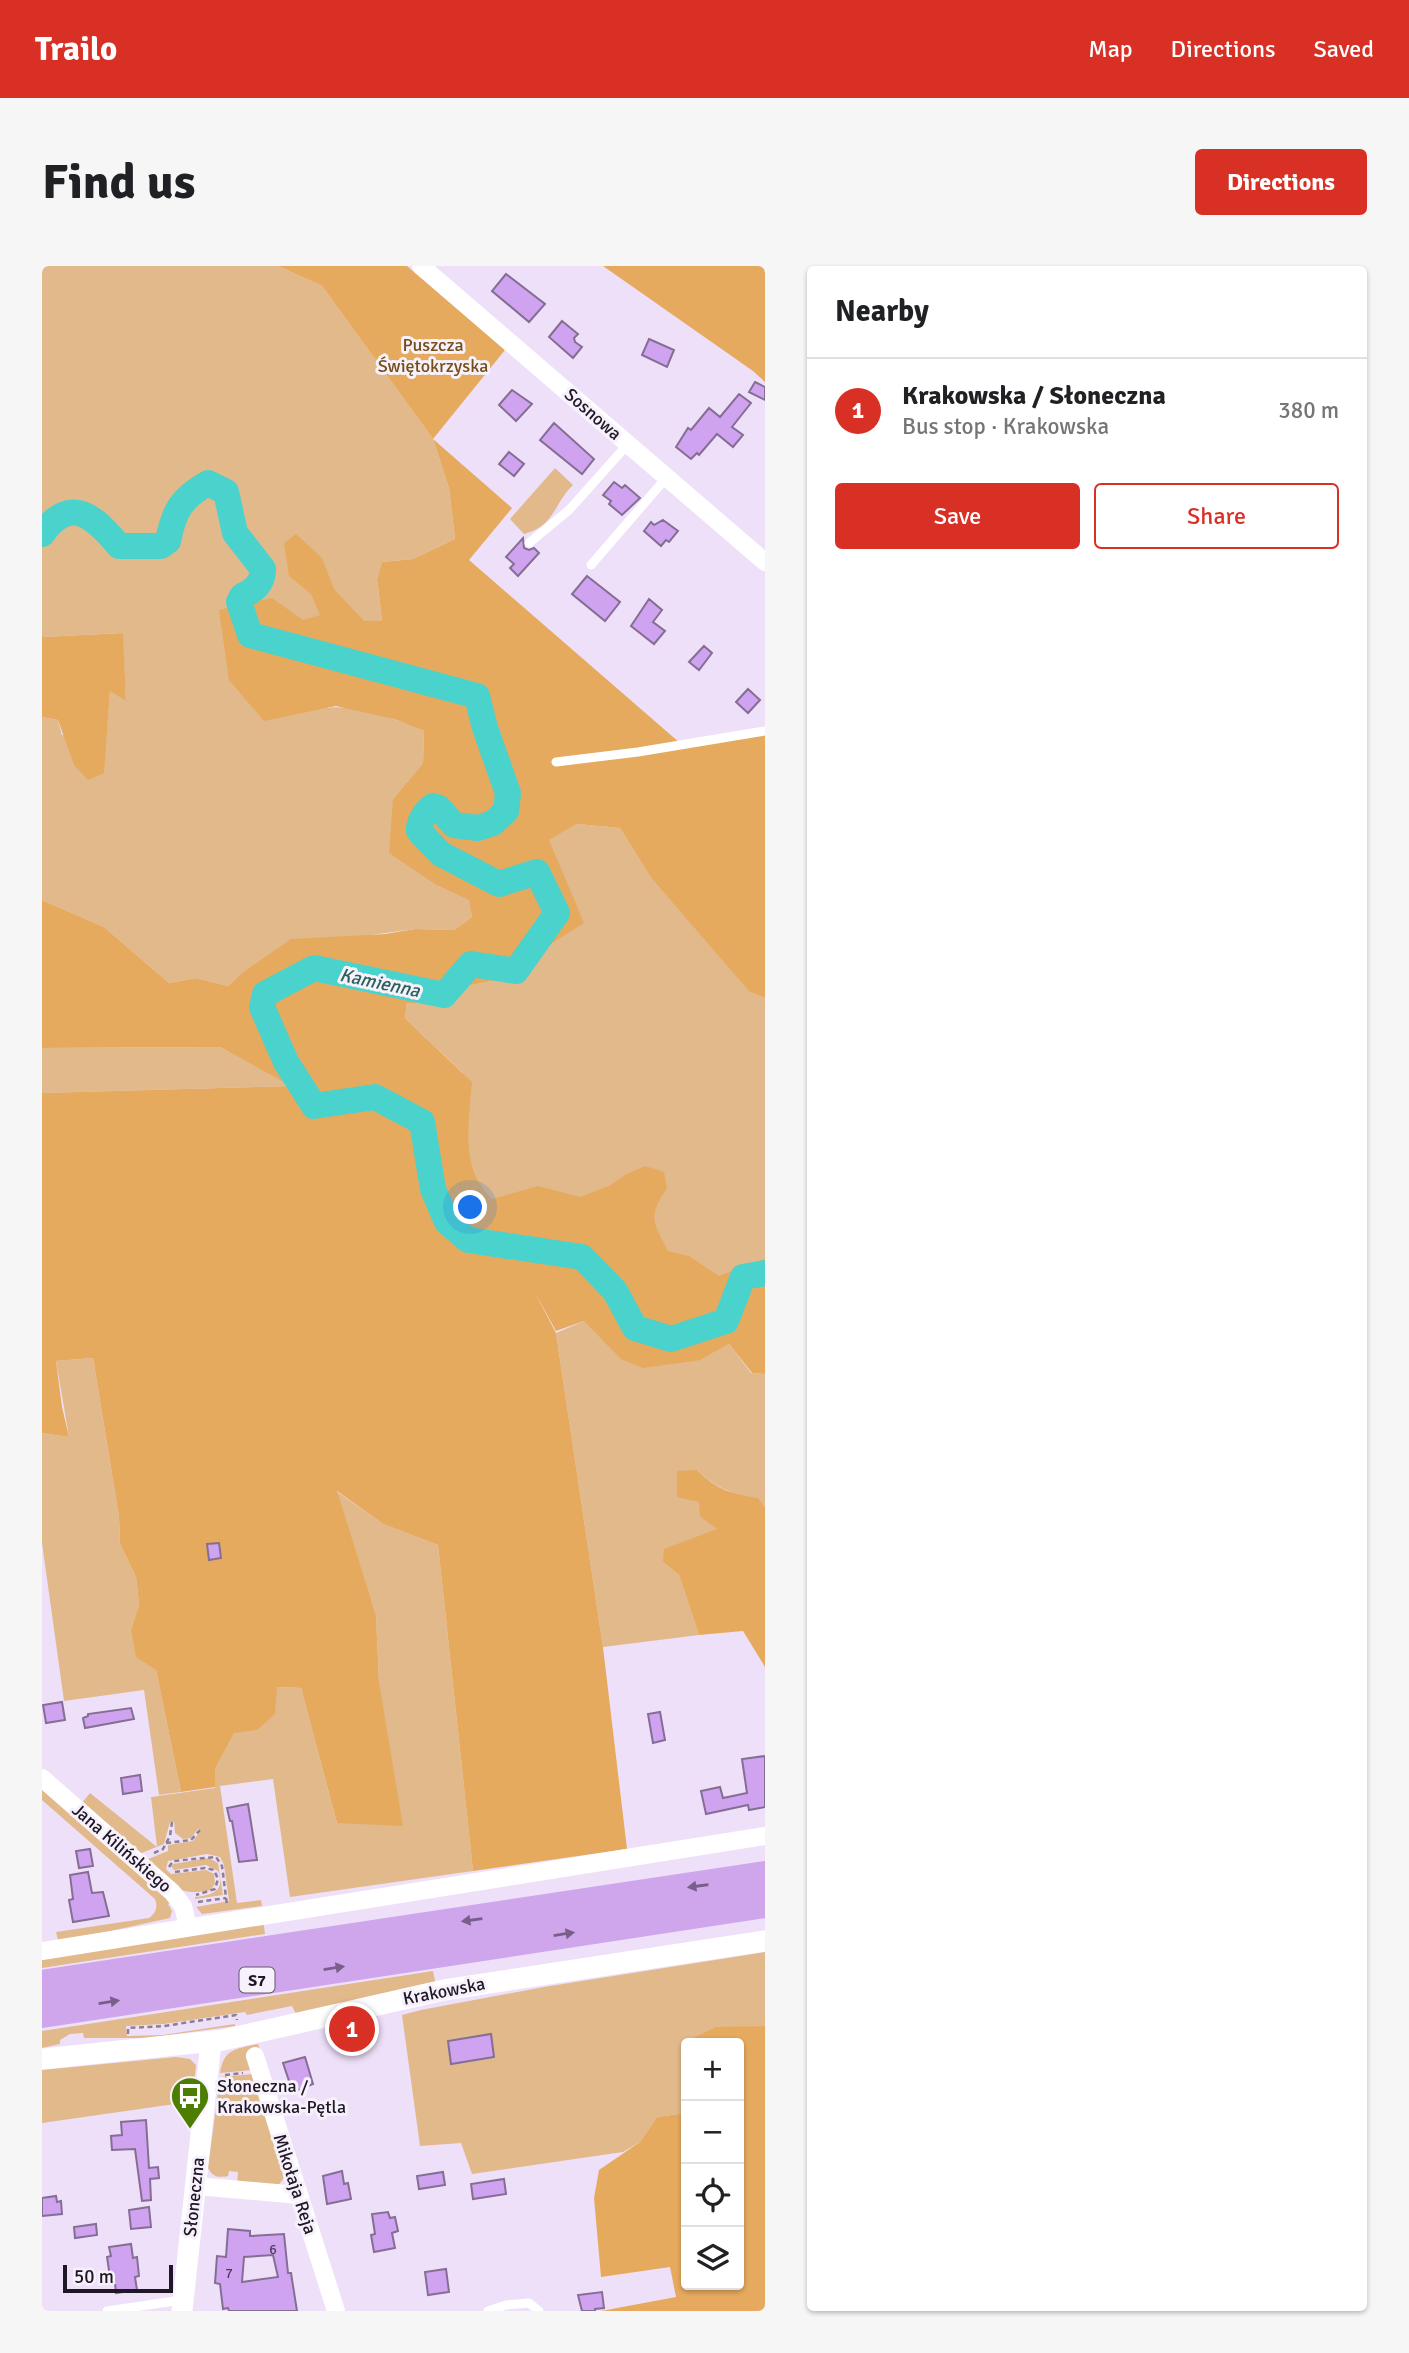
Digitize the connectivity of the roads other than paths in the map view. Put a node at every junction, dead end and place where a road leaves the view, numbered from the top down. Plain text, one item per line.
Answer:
1 (421, 266) edge
2 (628, 444) junction
3 (667, 477) junction
4 (529, 543) dead end
5 (765, 562) edge
6 (591, 565) dead end
7 (765, 731) edge
8 (556, 762) dead end
9 (42, 1778) edge
10 (765, 1836) edge
11 (765, 1876) edge
12 (765, 1903) edge
13 (188, 1927) junction
14 (765, 1941) edge
15 (42, 1951) edge
16 (42, 1985) edge
17 (42, 2013) edge
18 (211, 2042) junction
19 (42, 2059) edge
20 (258, 2063) road end
21 (196, 2186) junction
22 (299, 2194) junction
23 (183, 2306) edge
24 (107, 2311) edge
25 (336, 2311) edge
26 (488, 2311) edge
27 (540, 2311) edge

1 - 2 street, Sosnowa
2 - 3 street, Sosnowa
2 - 4 lane
3 - 5 street, Sosnowa
3 - 6 lane
7 - 8 lane
9 - 13 street, Jana Kilińskiego
10 - 13 street
11 -> 16 highway, S7
17 -> 12 highway, S7
13 - 15 street
14 - 18 street, Krakowska
18 - 19 street, Krakowska
18 - 21 street, Słoneczna
20 - 22 street, Mikołaja Reja
21 - 22 street
21 - 23 street, Słoneczna
22 - 25 street, Mikołaja Reja
23 - 24 lane
26 - 27 lane

